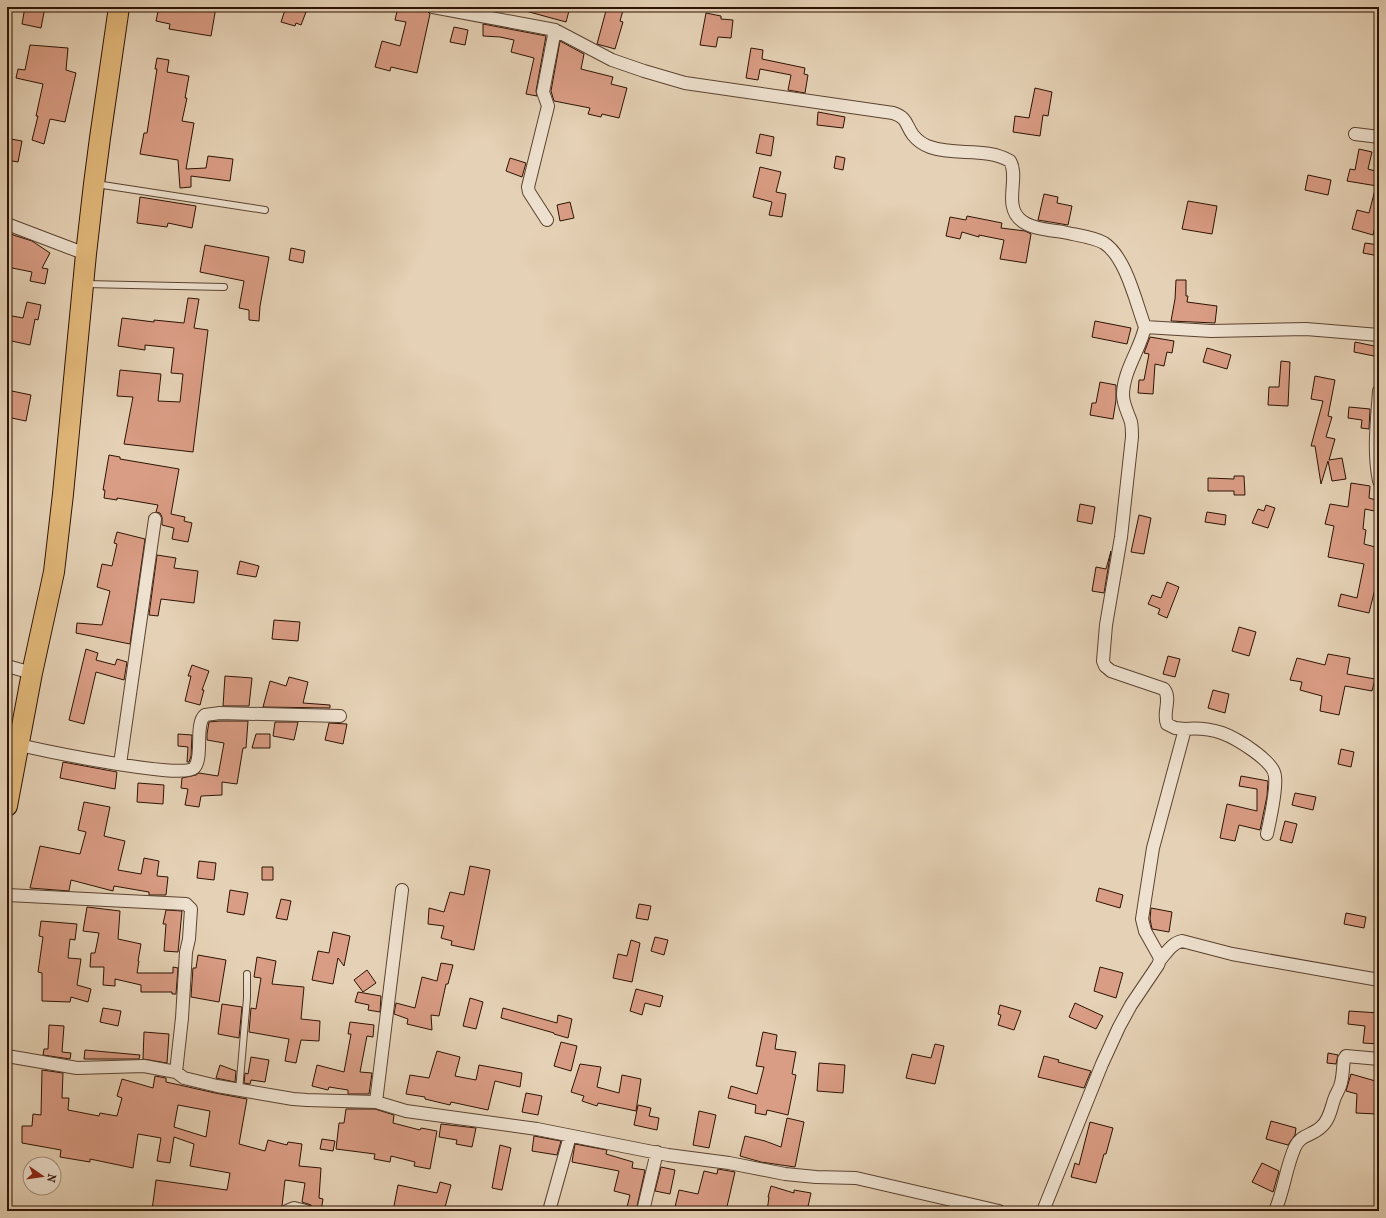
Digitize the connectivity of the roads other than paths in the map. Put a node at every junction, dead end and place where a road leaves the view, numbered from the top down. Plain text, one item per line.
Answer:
1 (119, 7) edge
2 (433, 7) edge
3 (487, 12) edge
4 (555, 30) junction
5 (1355, 134) dead end
6 (1379, 137) edge
7 (94, 184) junction
8 (265, 210) dead end
9 (547, 220) dead end
10 (7, 224) edge
11 (86, 254) junction
12 (84, 284) junction
13 (224, 287) dead end
14 (1144, 327) junction
15 (1379, 335) edge
16 (1379, 391) edge
17 (1379, 481) edge
18 (155, 519) dead end
19 (7, 666) edge
20 (32, 673) junction
21 (340, 716) dead end
22 (1185, 729) junction
23 (19, 745) junction
24 (120, 764) junction
25 (7, 806) edge
26 (1267, 834) dead end
27 (402, 890) dead end
28 (7, 895) edge
29 (1160, 960) junction
30 (247, 974) dead end
31 (1379, 980) edge
32 (7, 1056) edge
33 (1379, 1059) edge
34 (176, 1072) junction
35 (239, 1091) junction
36 (376, 1102) junction
37 (570, 1136) junction
38 (657, 1152) junction
39 (287, 1211) edge
40 (306, 1211) edge
41 (549, 1211) edge
42 (643, 1211) edge
43 (999, 1211) edge
44 (1044, 1211) edge
45 (1275, 1211) edge

1 - 7 main road
2 - 3 street
3 - 4 street
4 - 9 street
4 - 14 street
5 - 6 street
7 - 8 lane
7 - 11 main road
10 - 11 street
11 - 12 main road
12 - 13 lane
12 - 20 main road
14 - 15 street
14 - 22 street
16 - 17 street
18 - 24 street
19 - 20 street
20 - 23 main road
21 - 24 street
22 - 26 street
22 - 29 street
23 - 24 street
23 - 25 main road
27 - 36 street
28 - 34 street
29 - 31 street
29 - 44 street
30 - 35 lane
32 - 34 street
33 - 45 street
34 - 35 street
35 - 36 street
36 - 37 street
37 - 38 street
37 - 41 street
38 - 42 street
38 - 43 street
39 - 40 street

